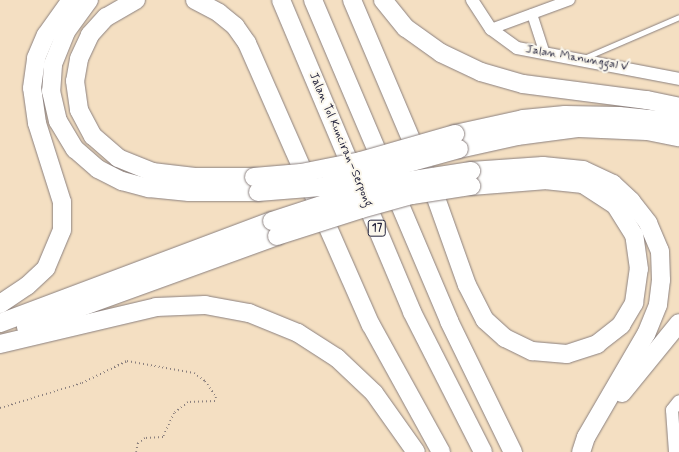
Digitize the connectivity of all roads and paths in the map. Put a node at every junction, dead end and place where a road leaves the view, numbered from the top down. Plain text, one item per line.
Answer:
1 (72, 0) edge
2 (89, 0) edge
3 (136, 0) edge
4 (195, 0) edge
5 (281, 0) edge
6 (313, 0) edge
7 (352, 0) edge
8 (383, 0) edge
9 (472, 0) edge
10 (570, 0) edge
11 (532, 14) junction
12 (679, 17) edge
13 (492, 29) junction
14 (545, 54) junction
15 (581, 60) junction
16 (679, 79) edge
17 (679, 107) edge
18 (679, 122) edge
19 (679, 137) edge
20 (456, 142) junction
21 (471, 178) junction
22 (256, 185) junction
23 (274, 229) junction
24 (0, 304) edge
25 (0, 323) edge
26 (679, 323) edge
27 (0, 336) edge
28 (0, 344) edge
29 (679, 402) edge
30 (0, 408) edge
31 (584, 444) edge
32 (136, 452) edge
33 (416, 452) edge
34 (441, 452) edge
35 (483, 452) edge
36 (513, 452) edge
37 (675, 452) edge

1 - 24 highway
2 - 22 highway
3 - 22 highway
4 - 34 highway
5 - 35 highway, Jalan Tol Kunciran–Serpong / 17
6 - 36 highway, 17
7 - 21 highway
8 - 17 highway
9 - 13 street, Jalan Manunggal V
10 - 11 street
11 - 13 street
11 - 14 street
12 - 15 lane
13 - 14 street, Jalan Manunggal V
14 - 15 street, Jalan Manunggal V
15 - 16 street, Jalan Manunggal V
18 - 20 highway
19 - 20 highway
20 - 22 highway, bridge
21 - 23 highway, bridge
21 - 31 highway
23 - 25 highway
23 - 27 highway
26 - 31 highway
28 - 33 highway
29 - 37 street
30 - 32 path

